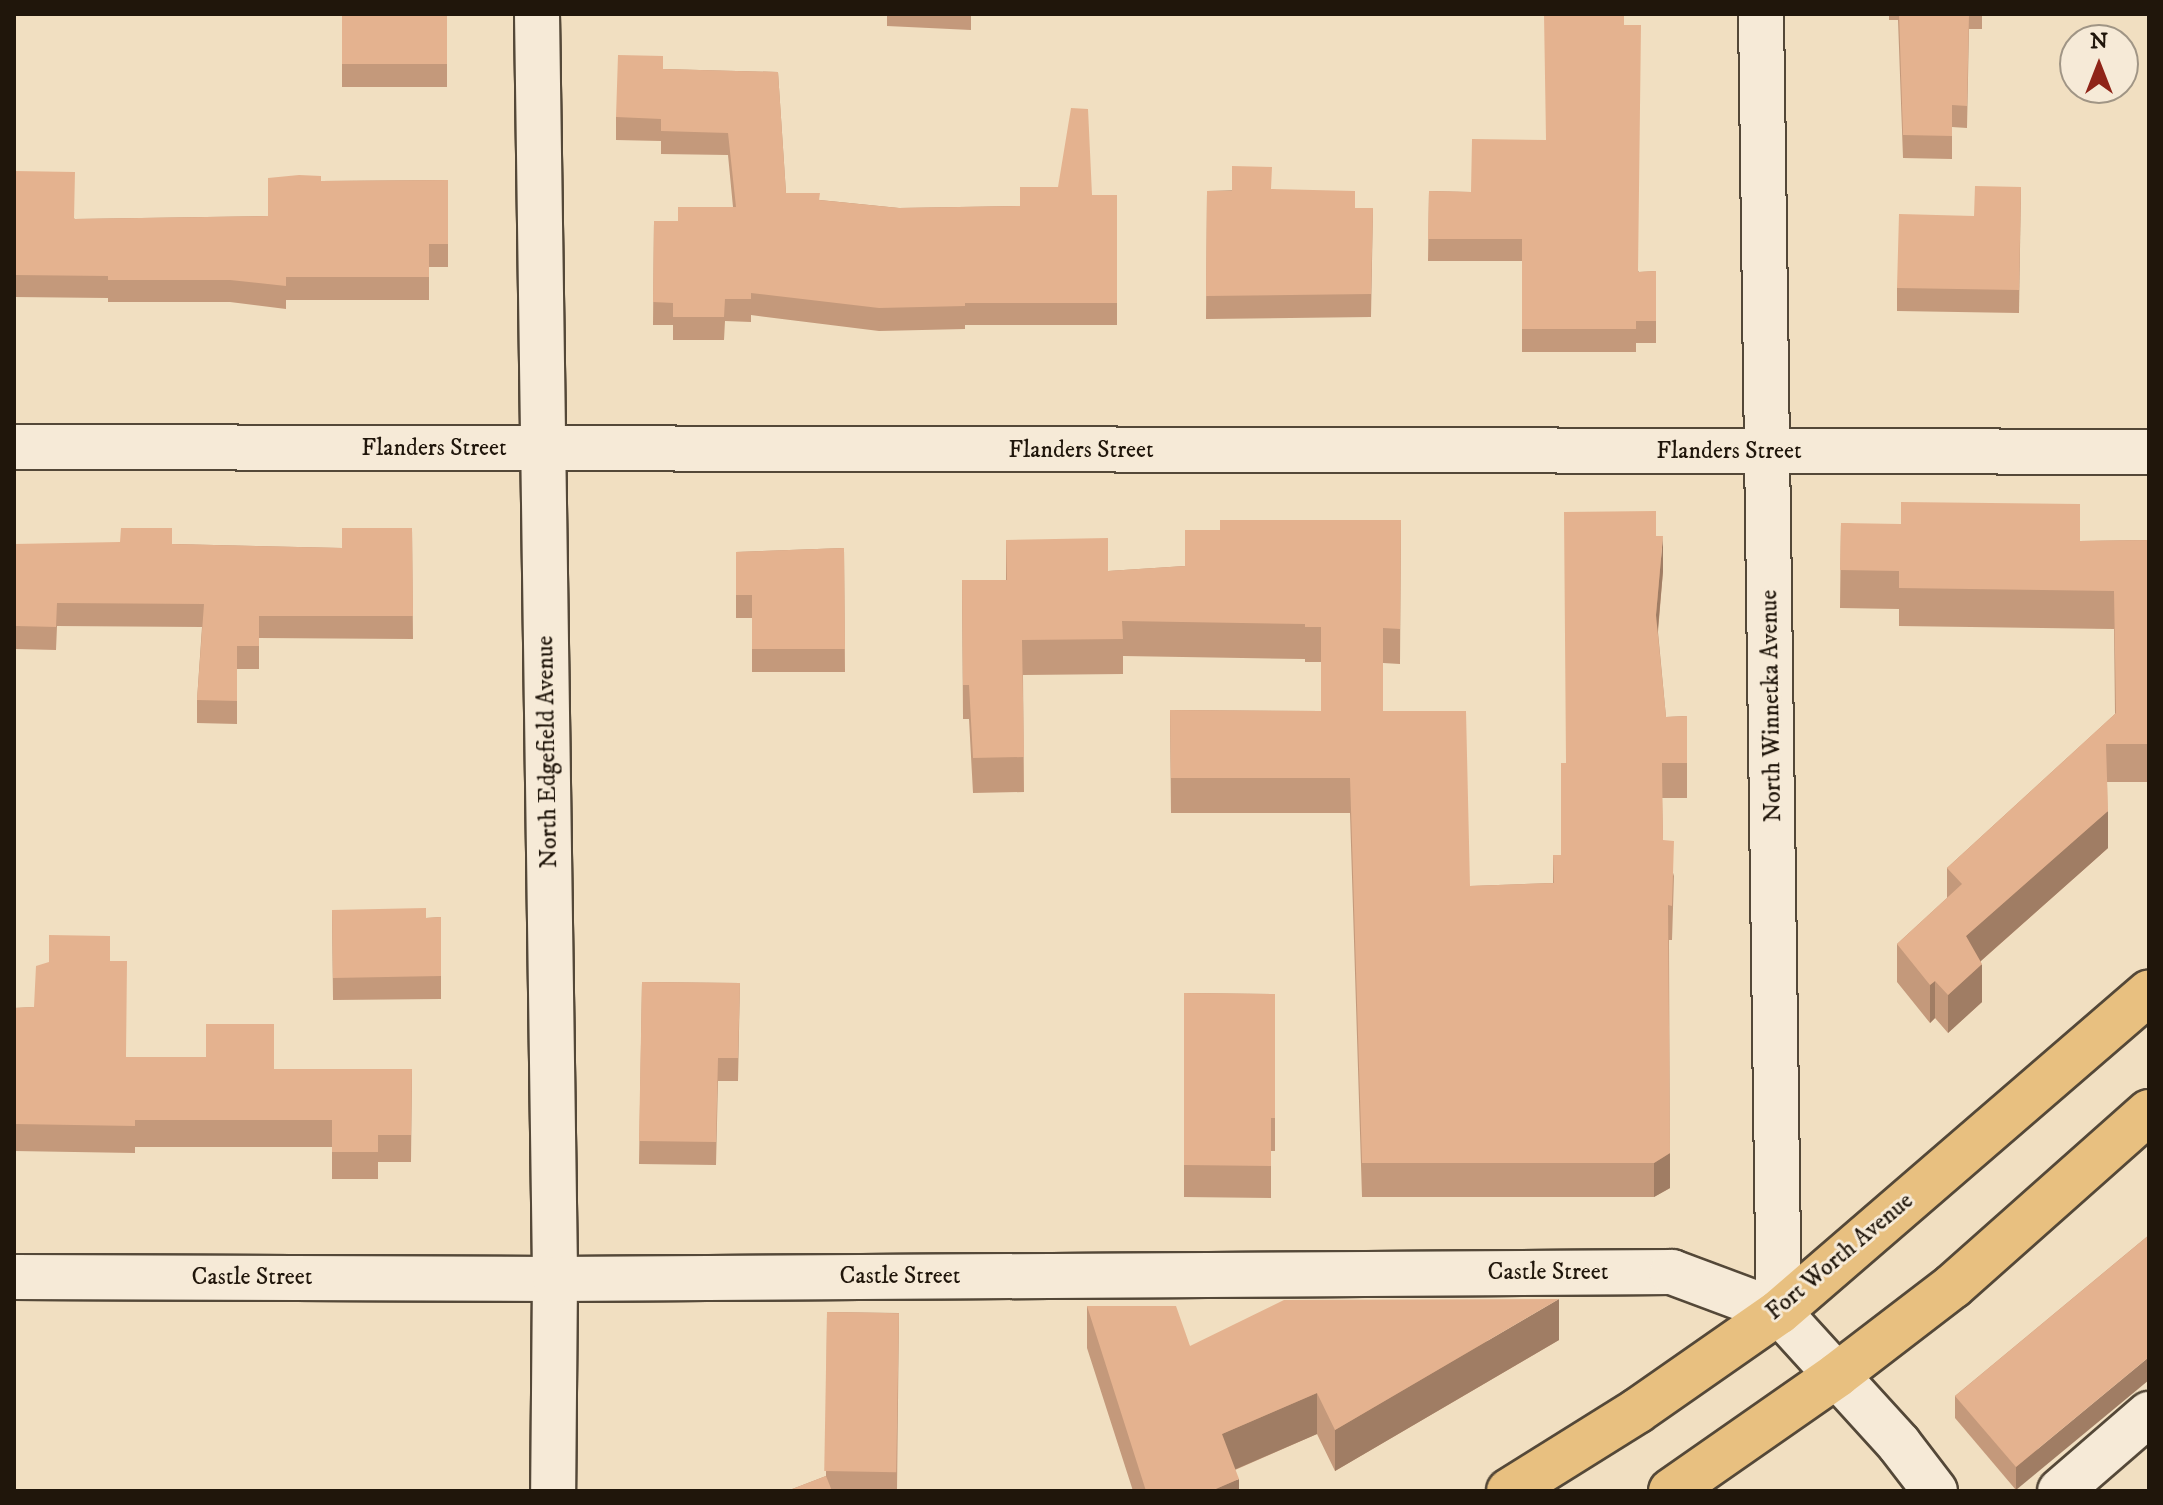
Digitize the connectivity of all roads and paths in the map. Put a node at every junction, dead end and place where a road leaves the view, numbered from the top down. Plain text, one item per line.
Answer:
1 (537, 14) edge
2 (1761, 14) edge
3 (14, 447) edge
4 (544, 450) junction
5 (2149, 452) edge
6 (1769, 453) junction
7 (2149, 993) edge
8 (2149, 1112) edge
9 (14, 1277) edge
10 (555, 1279) junction
11 (1779, 1312) junction
12 (1837, 1375) junction
13 (2149, 1414) edge
14 (553, 1491) edge
15 (1509, 1491) edge
16 (1671, 1491) edge
17 (1935, 1491) edge
18 (2060, 1491) edge

1 - 4 street, North Edgefield Avenue
2 - 6 street, North Winnetka Avenue
3 - 4 street, Flanders Street
4 - 6 street, Flanders Street
4 - 10 street, North Edgefield Avenue
5 - 6 street, Flanders Street
6 - 11 street, North Winnetka Avenue
7 - 11 main road, Fort Worth Avenue
8 - 12 main road
9 - 10 street, Castle Street
10 - 11 street, Castle Street
10 - 14 street, North Edgefield Avenue
11 - 12 street
11 - 15 main road, Fort Worth Avenue
12 - 16 main road
12 - 17 street
13 - 18 street

